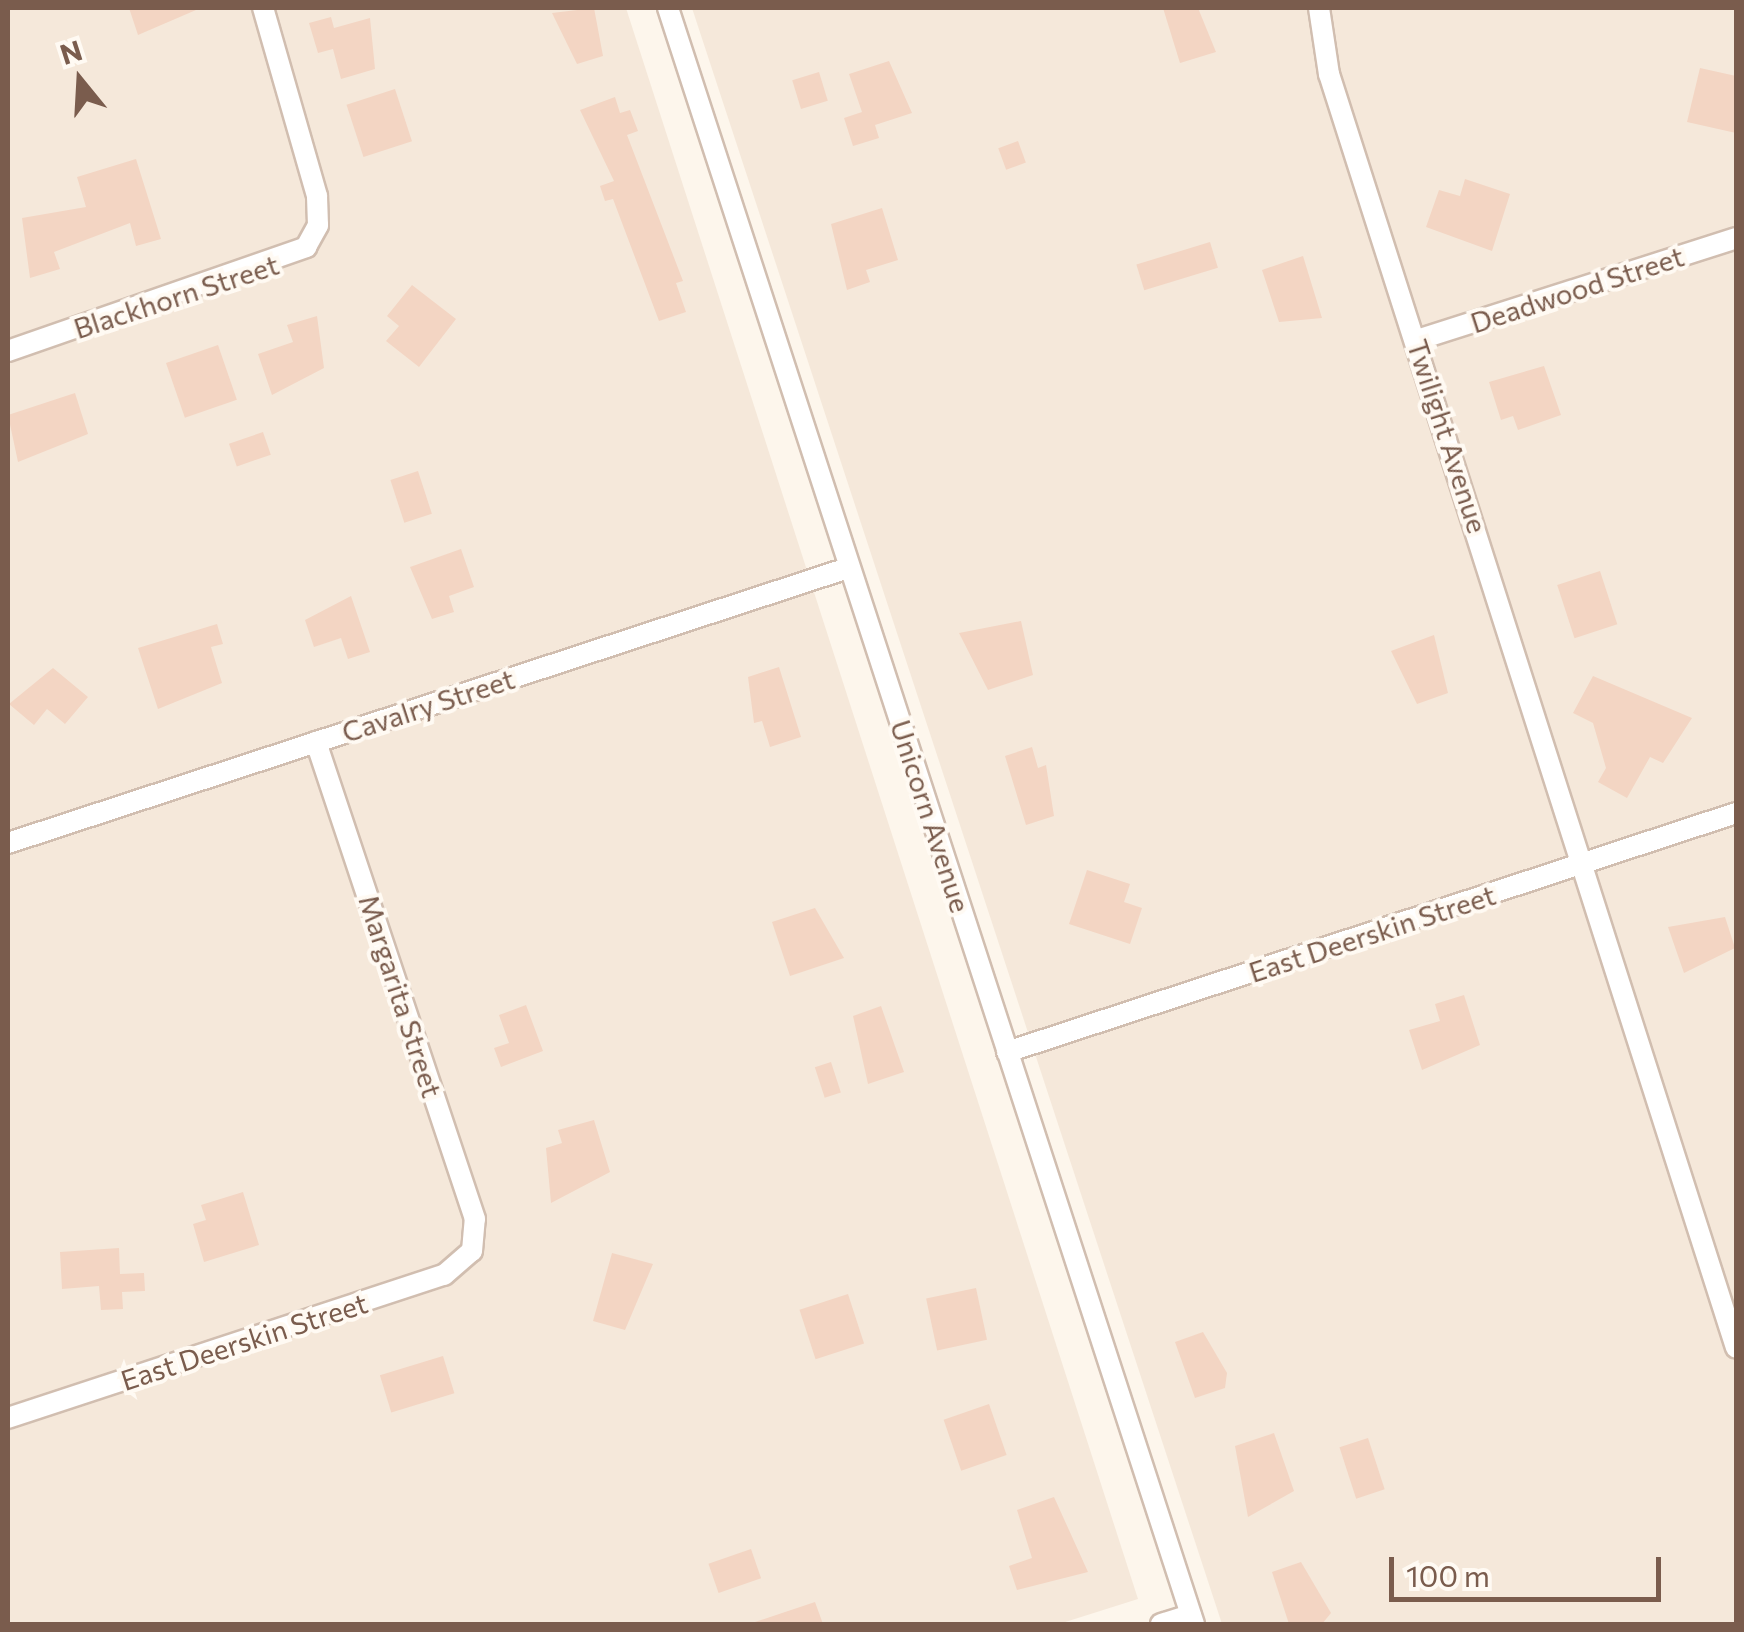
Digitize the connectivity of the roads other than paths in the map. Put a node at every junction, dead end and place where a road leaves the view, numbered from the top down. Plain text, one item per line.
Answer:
1 (263, 8) edge
2 (668, 8) edge
3 (1319, 8) edge
4 (1736, 238) edge
5 (1417, 340) junction
6 (8, 350) edge
7 (848, 568) junction
8 (316, 742) junction
9 (1736, 813) edge
10 (8, 843) edge
11 (1587, 862) junction
12 (1006, 1052) junction
13 (472, 1251) joint
14 (1736, 1348) edge
15 (8, 1418) edge
16 (1192, 1620) edge
17 (1161, 1624) edge

1 - 6 street, Blackhorn Street
2 - 7 street, Unicorn Avenue
3 - 5 street, Twilight Avenue
4 - 5 street, Deadwood Street
5 - 11 street, Twilight Avenue
7 - 8 street, Cavalry Street
7 - 12 street, Unicorn Avenue
8 - 10 street, Cavalry Street
8 - 13 street, Margarita Street
9 - 11 street, East Deerskin Street
11 - 12 street, East Deerskin Street
11 - 14 street, Twilight Avenue
12 - 16 street, Unicorn Avenue
13 - 15 street, East Deerskin Street
16 - 17 street

